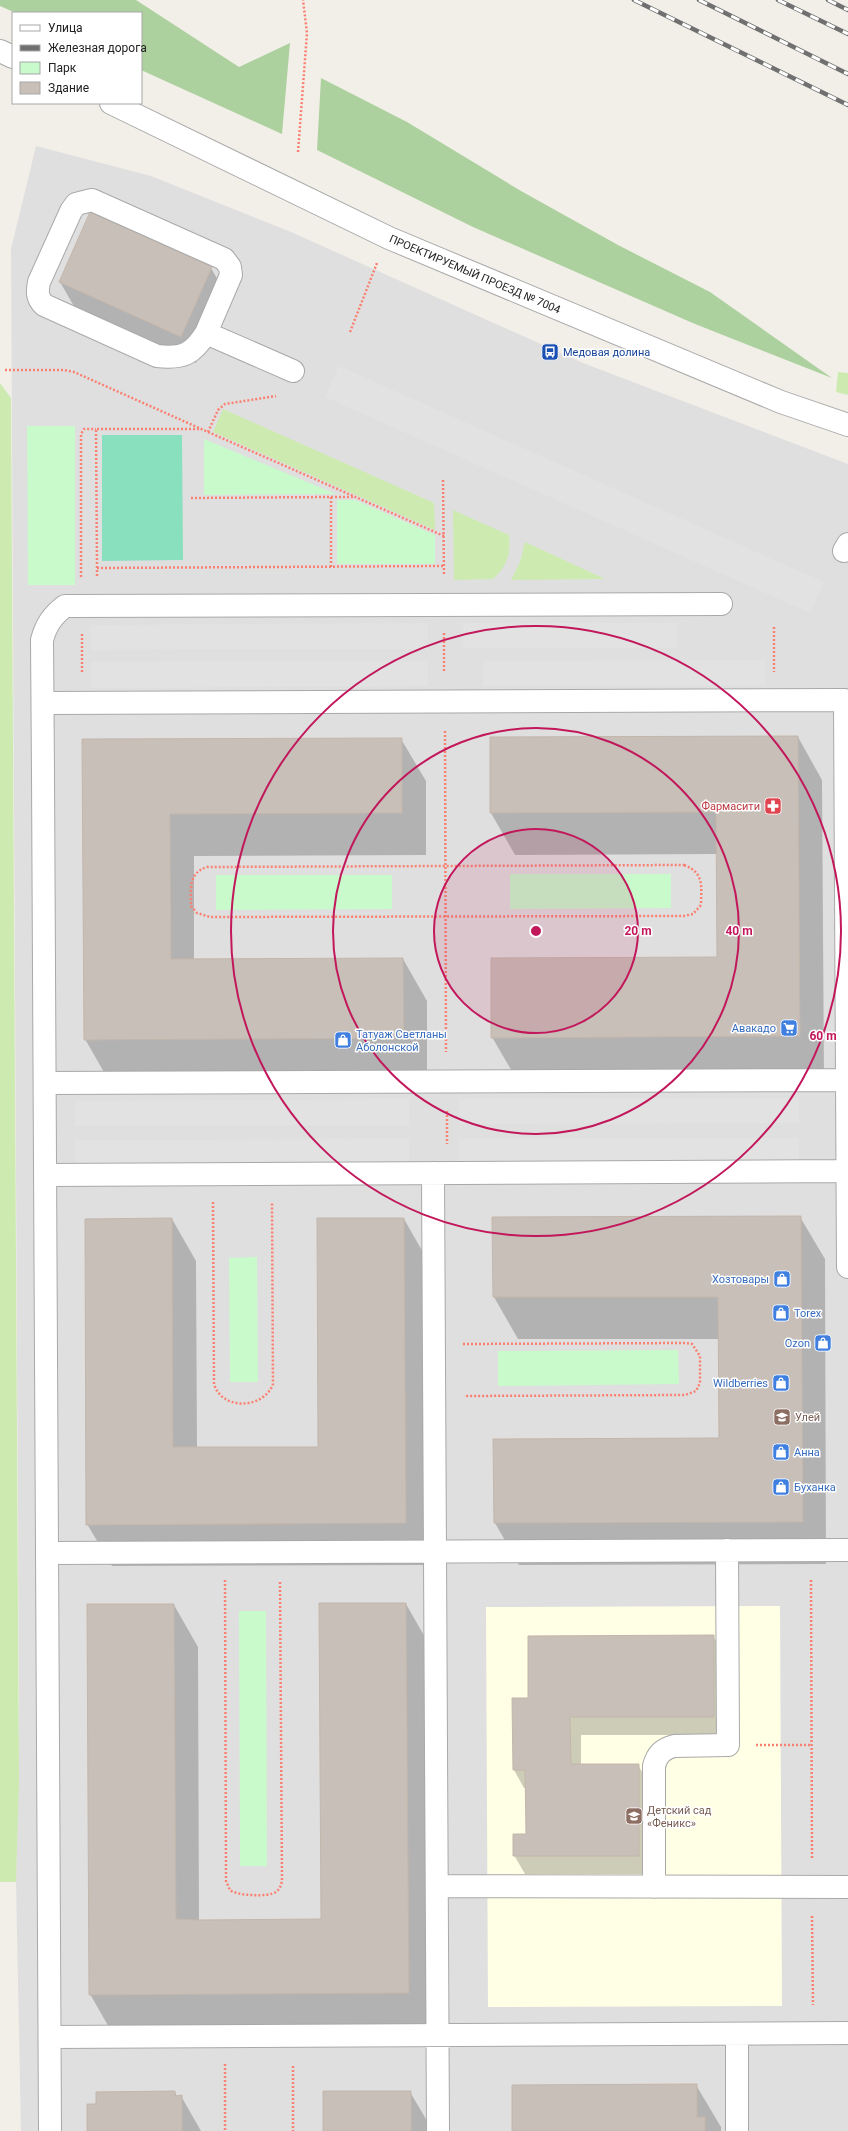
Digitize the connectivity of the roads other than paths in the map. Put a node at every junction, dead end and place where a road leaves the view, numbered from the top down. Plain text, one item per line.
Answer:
1 (0, 51) edge
2 (12, 57) edge
3 (113, 104) edge
4 (206, 333) junction
5 (293, 372) dead end
6 (848, 425) edge
7 (721, 604) dead end
8 (43, 703) junction
9 (847, 1080) junction
10 (44, 1083) junction
11 (848, 1172) edge
12 (440, 1173) junction
13 (45, 1175) junction
14 (848, 1267) edge
15 (727, 1550) junction
16 (848, 1550) edge
17 (435, 1551) junction
18 (47, 1553) junction
19 (437, 1886) junction
20 (654, 1887) junction
21 (848, 1888) edge
22 (848, 2033) edge
23 (737, 2034) junction
24 (438, 2035) junction
25 (50, 2037) junction
26 (50, 2131) edge
27 (438, 2131) edge
28 (737, 2131) edge

1 - 2 street
3 - 6 street, ПРОЕКТИРУЕМЫЙ ПРОЕЗД № 7004
4 - 4 street
4 - 5 street
7 - 8 street
8 - 9 street
8 - 10 street
9 - 10 street
9 - 11 street
10 - 13 street
11 - 12 street
11 - 14 street
12 - 13 street
12 - 17 street
13 - 18 street
15 - 16 street
15 - 17 street
15 - 20 street
17 - 18 street
17 - 19 street
18 - 25 street
19 - 20 street
19 - 24 street
20 - 21 street
22 - 23 street
23 - 24 street
23 - 28 street
24 - 25 street
24 - 27 street
25 - 26 street

